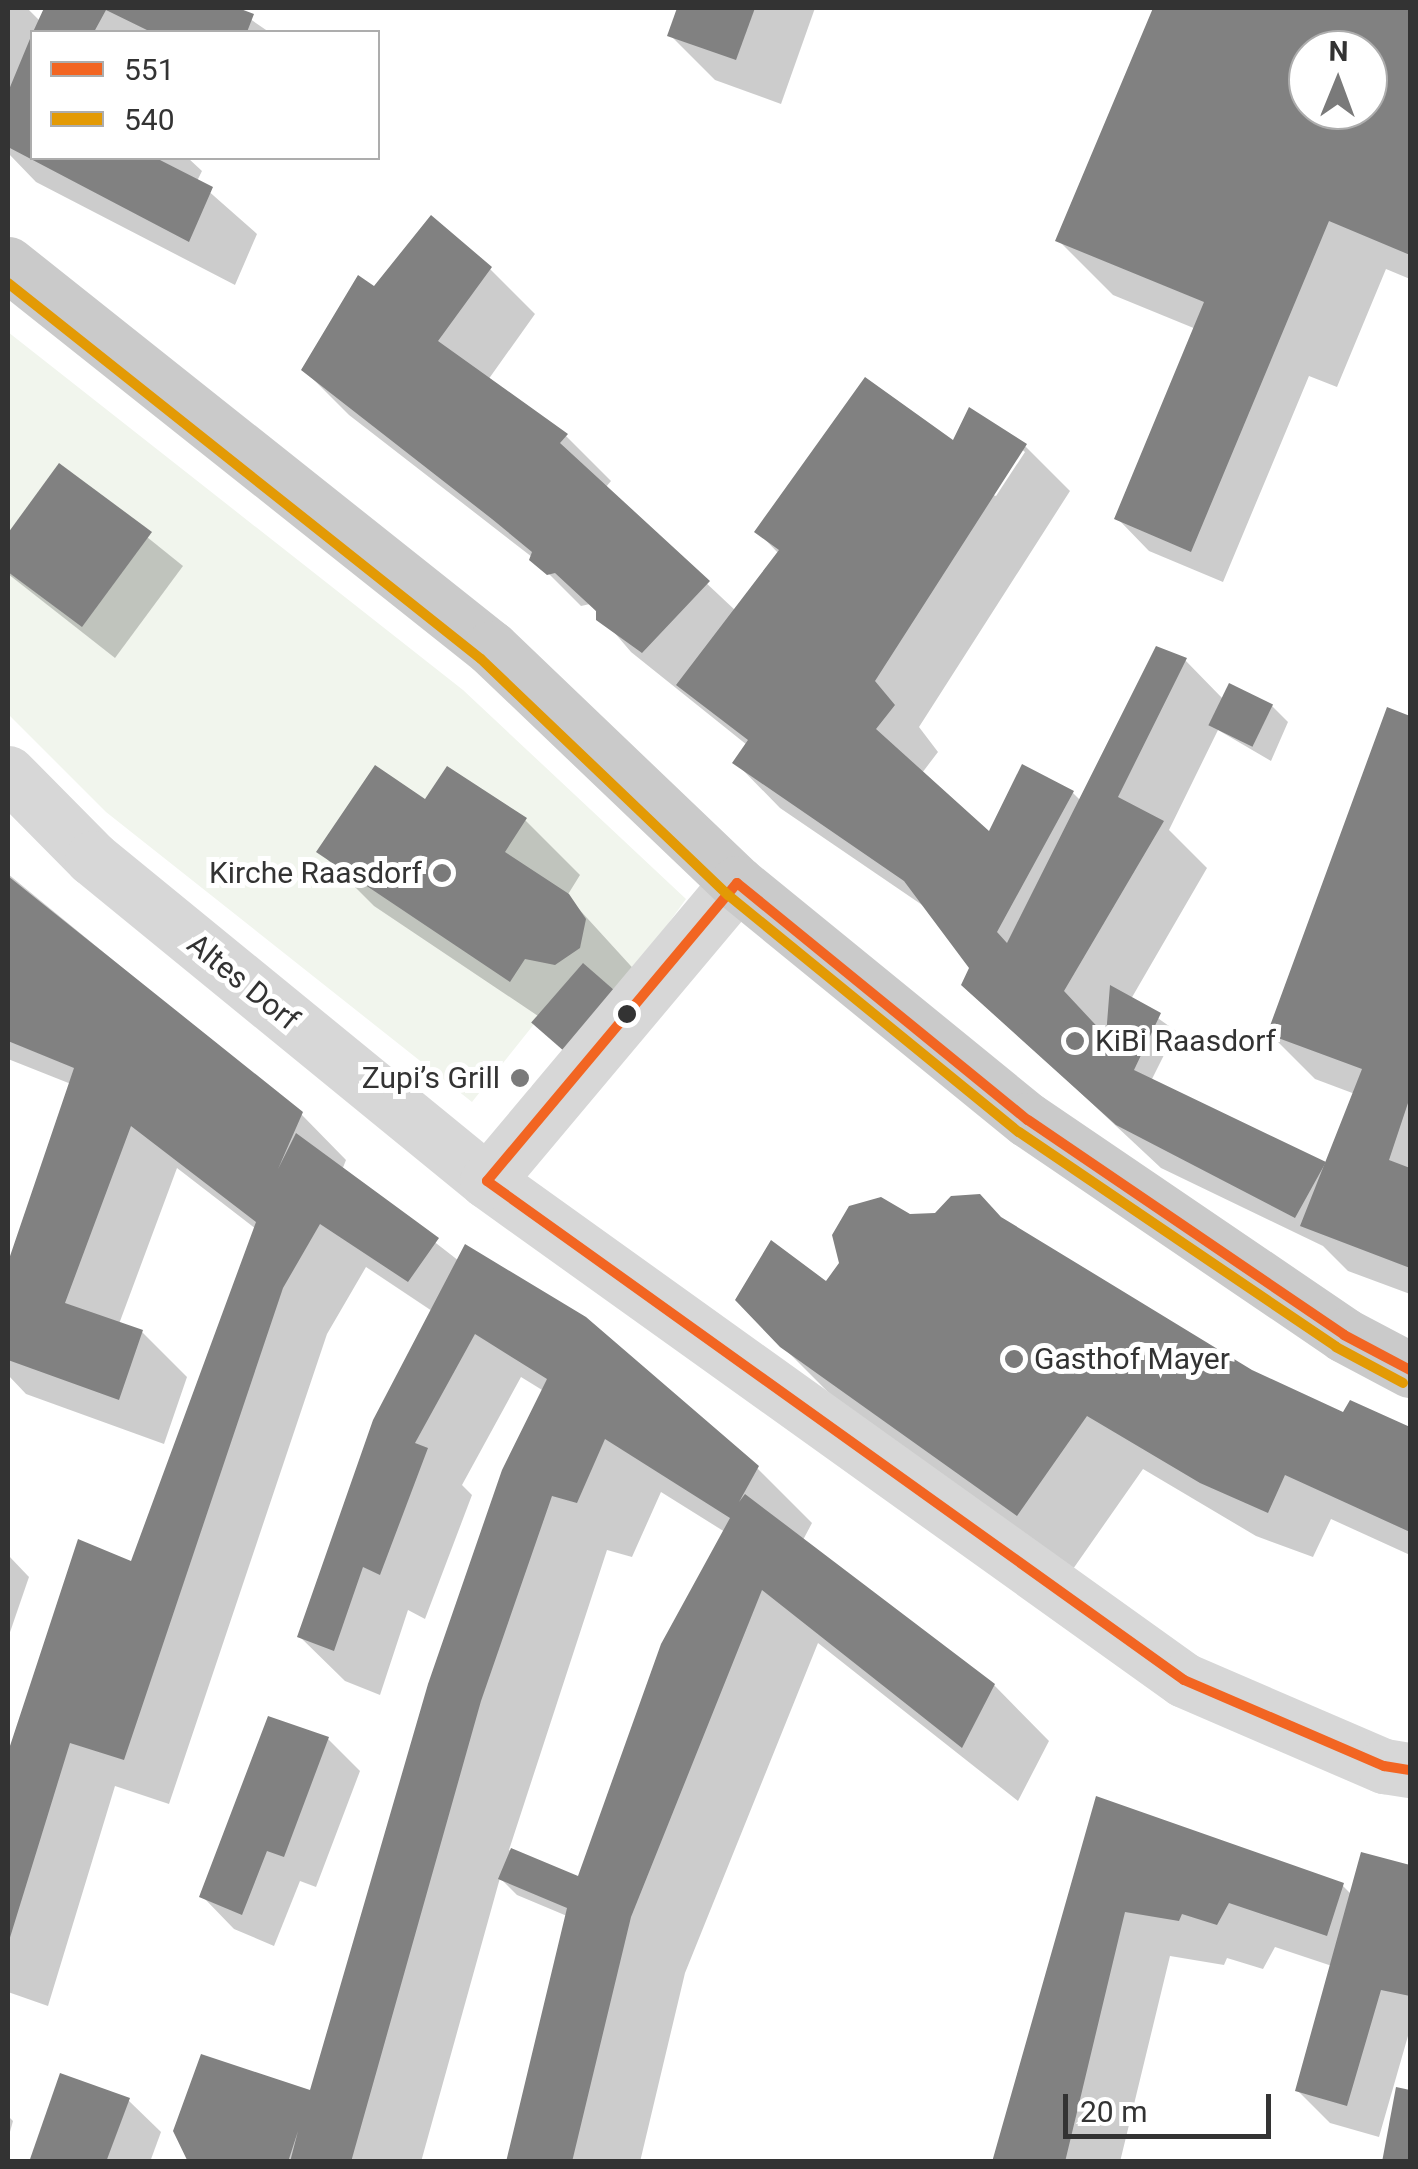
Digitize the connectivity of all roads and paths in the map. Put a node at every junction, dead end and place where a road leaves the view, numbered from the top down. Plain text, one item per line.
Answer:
1 (8, 264) edge
2 (8, 773) edge
3 (736, 884) junction
4 (487, 1181) junction
5 (1410, 1370) edge
6 (1410, 1770) edge

1 - 3 main road
2 - 4 street, Altes Dorf
3 - 4 street
3 - 5 main road
4 - 6 street, Altes Dorf

